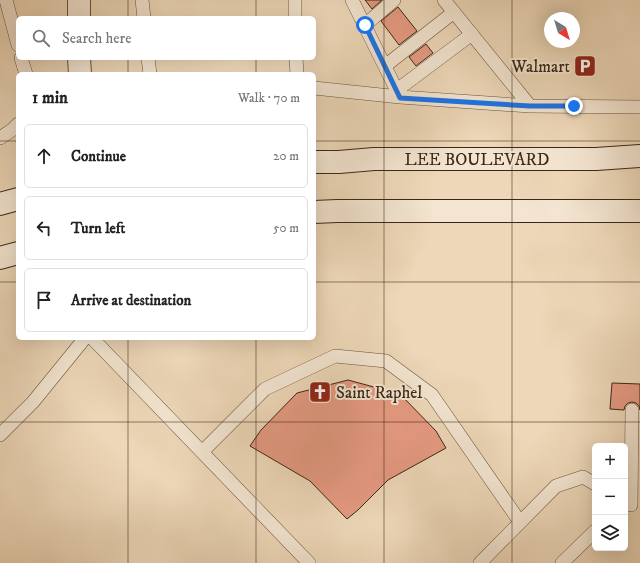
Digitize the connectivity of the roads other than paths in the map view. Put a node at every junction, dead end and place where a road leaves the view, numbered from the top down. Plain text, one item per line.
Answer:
1 (6, 0) edge
2 (79, 0) edge
3 (142, 0) edge
4 (295, 0) edge
5 (352, 0) edge
6 (394, 0) edge
7 (444, 0) edge
8 (454, 12) junction
9 (79, 16) edge
10 (144, 16) edge
11 (295, 16) edge
12 (365, 25) junction
13 (472, 34) junction
14 (16, 38) edge
15 (22, 60) edge
16 (79, 60) edge
17 (148, 60) edge
18 (296, 60) edge
19 (385, 66) junction
20 (25, 72) edge
21 (80, 72) edge
22 (150, 72) edge
23 (297, 72) edge
24 (316, 88) edge
25 (399, 94) junction
26 (530, 106) junction
27 (640, 107) edge
28 (16, 126) edge
29 (0, 138) edge
30 (640, 156) edge
31 (316, 162) edge
32 (16, 200) edge
33 (0, 204) edge
34 (640, 211) edge
35 (316, 212) edge
36 (16, 254) edge
37 (0, 258) edge
38 (83, 340) edge
39 (94, 340) edge
40 (632, 410) dead end
41 (0, 435) edge
42 (202, 452) junction
43 (592, 482) edge
44 (632, 506) edge
45 (520, 522) junction
46 (592, 534) edge
47 (309, 563) edge
48 (480, 563) edge
49 (562, 563) edge

1 - 14 lane
2 - 9 main road
3 - 10 lane
4 - 11 lane
5 - 12 lane
6 - 12 lane
7 - 8 lane
8 - 13 lane
8 - 19 lane
12 - 19 lane
13 - 25 lane
13 - 26 lane
15 - 20 lane
16 - 21 main road
17 - 22 lane
18 - 23 lane
19 - 25 lane
24 - 25 lane
25 - 26 lane
26 - 27 lane
28 - 29 lane
30 - 31 main road, LEE BOULEVARD
32 - 33 main road
34 - 35 main road
36 - 37 main road
38 - 41 lane
39 - 42 lane
40 - 44 lane
42 - 45 lane
42 - 47 lane
43 - 45 lane
45 - 48 lane
46 - 49 lane

